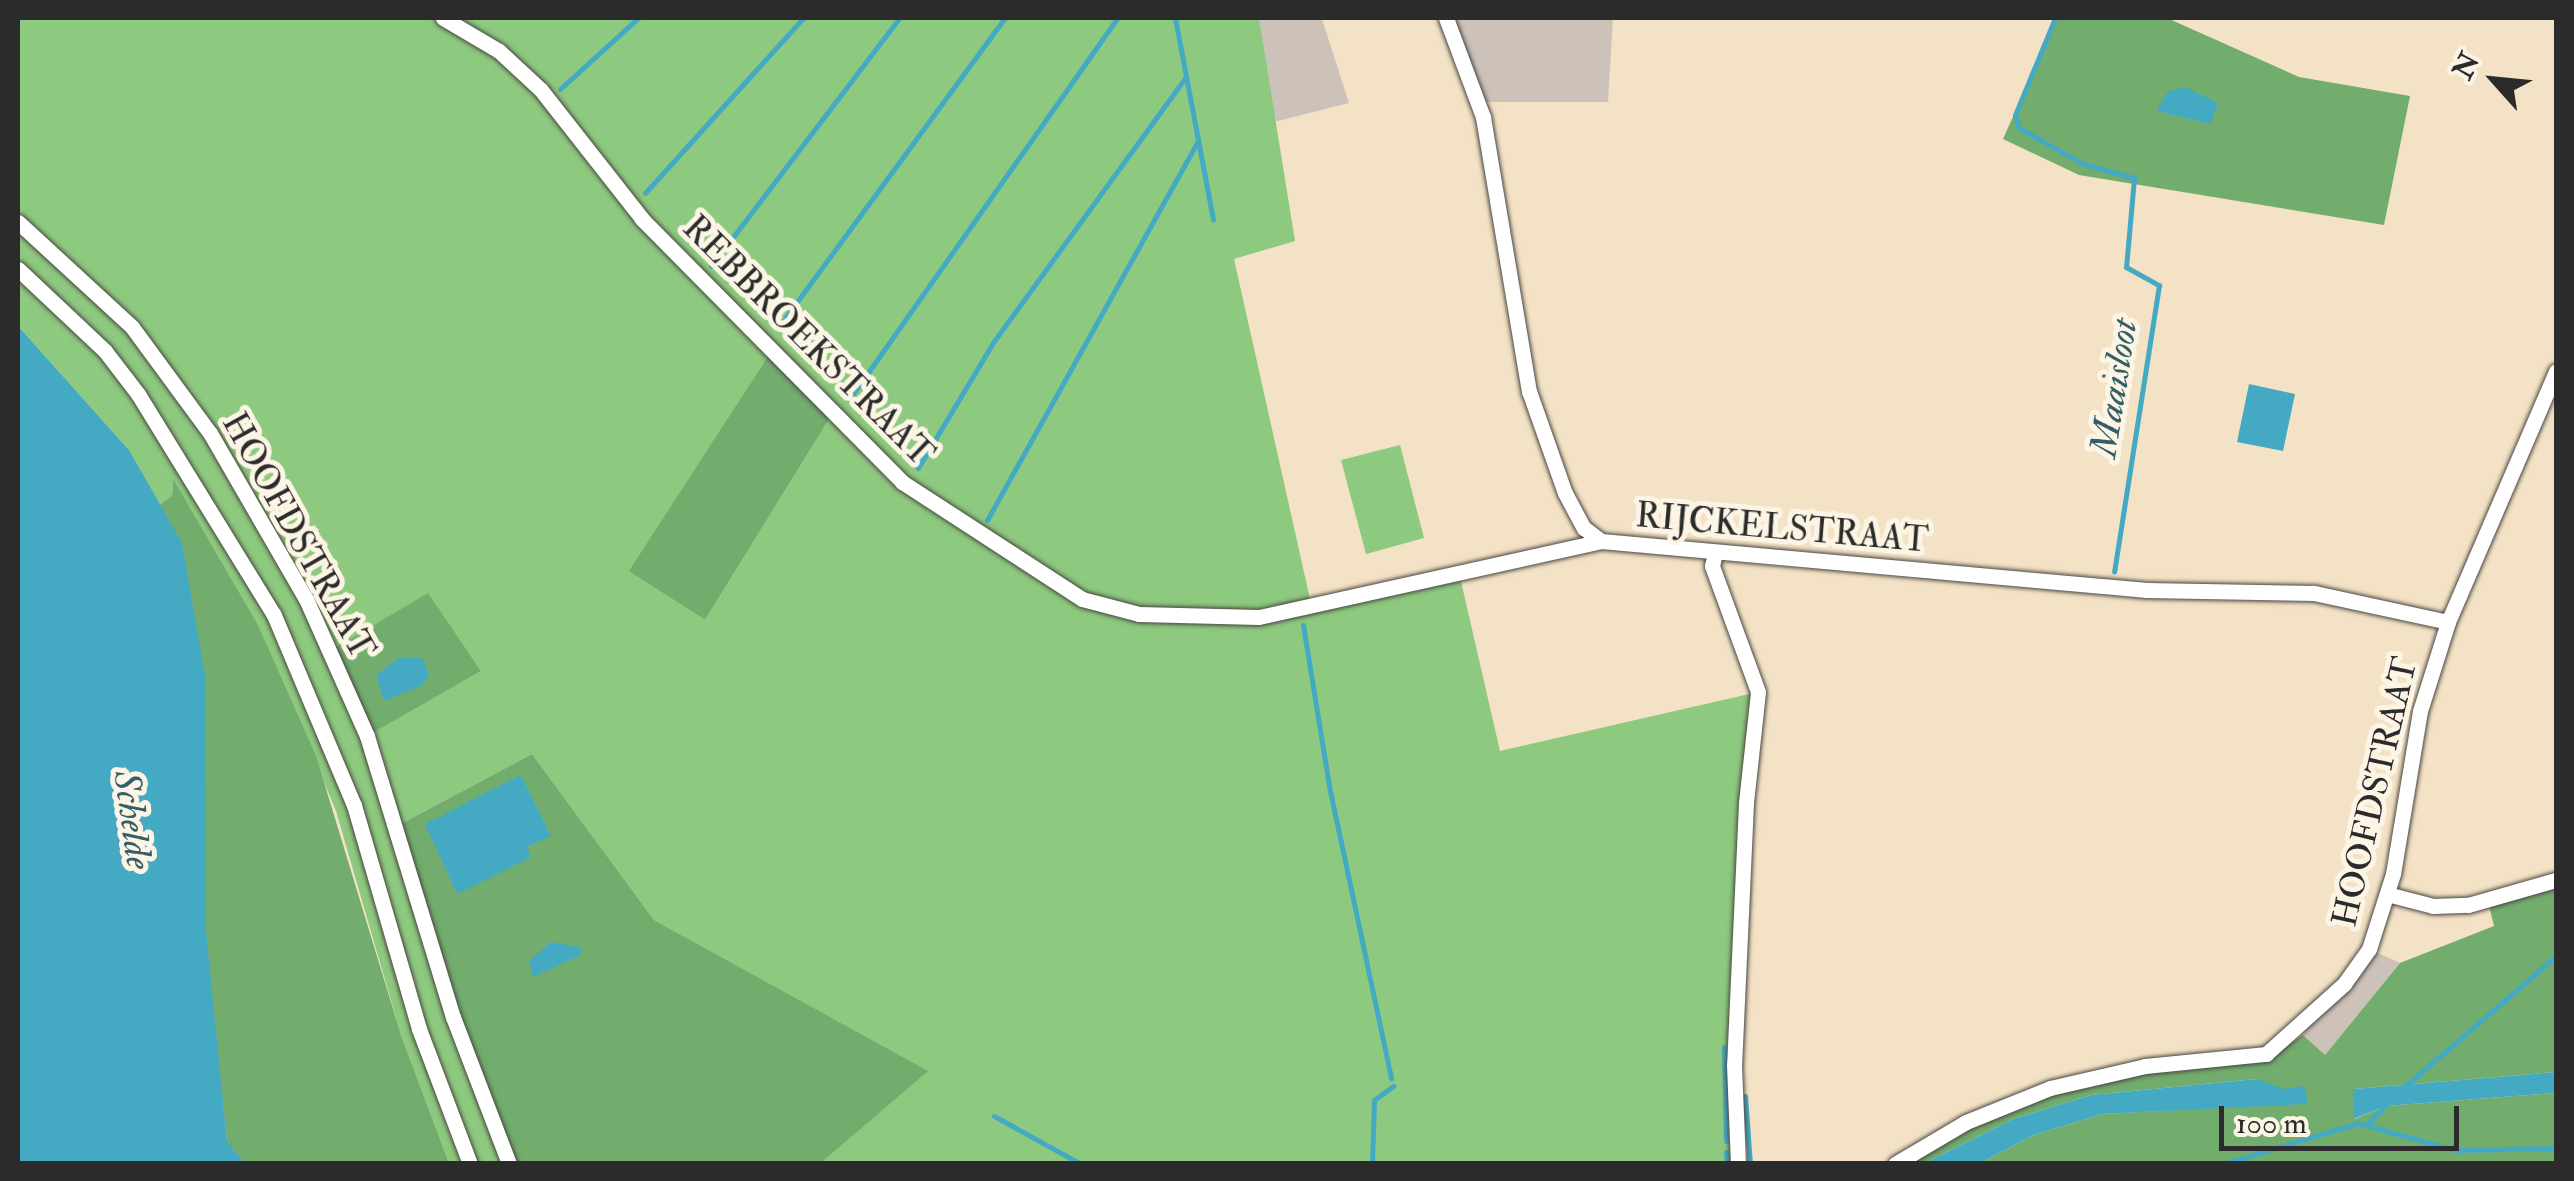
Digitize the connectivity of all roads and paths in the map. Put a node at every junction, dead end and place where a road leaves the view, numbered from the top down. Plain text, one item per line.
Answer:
1 (443, 18) edge
2 (1446, 18) edge
3 (18, 222) edge
4 (18, 268) edge
5 (2556, 372) edge
6 (1602, 541) junction
7 (1715, 553) junction
8 (2448, 622) junction
9 (2556, 880) edge
10 (2387, 894) junction
11 (470, 1164) edge
12 (510, 1164) edge
13 (1738, 1164) edge
14 (1895, 1164) edge

1 - 6 street, REBBROEKSTRAAT
2 - 6 street, RIJCKELSTRAAT
3 - 12 street, HOOFDSTRAAT
4 - 11 street, HOOFDSTRAAT
5 - 8 street, HOOFDSTRAAT
6 - 7 street, RIJCKELSTRAAT
7 - 8 street, RIJCKELSTRAAT
7 - 13 street
8 - 10 street, HOOFDSTRAAT
9 - 10 street
10 - 14 street, HOOFDSTRAAT

